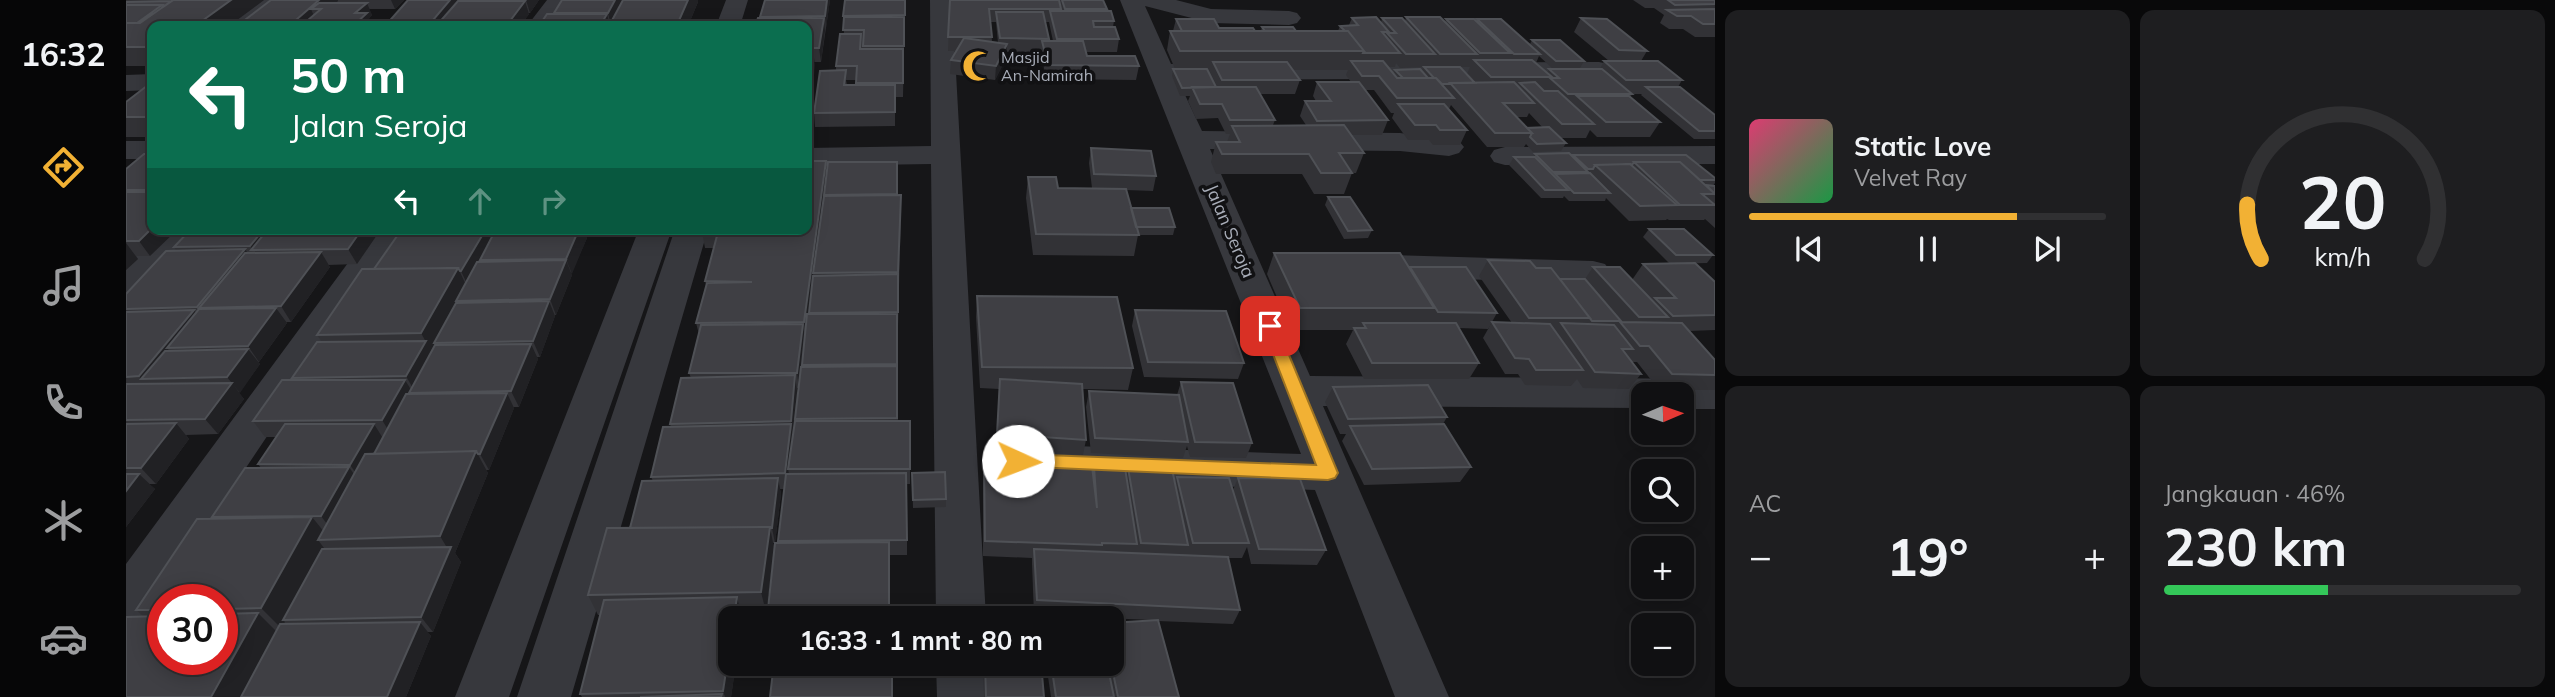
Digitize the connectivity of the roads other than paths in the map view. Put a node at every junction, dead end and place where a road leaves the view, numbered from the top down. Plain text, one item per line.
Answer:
1 (269, 0) edge
2 (559, 0) edge
3 (941, 0) edge
4 (1132, 0) edge
5 (1149, 0) edge
6 (751, 4) edge
7 (1289, 18) dead end
8 (243, 21) edge
9 (543, 21) edge
10 (732, 21) edge
11 (1619, 70) edge
12 (1163, 72) junction
13 (812, 132) edge
14 (1191, 140) junction
15 (945, 145) junction
16 (1449, 147) edge
17 (126, 150) edge
18 (147, 150) edge
19 (1715, 155) edge
20 (1505, 156) dead end
21 (812, 158) edge
22 (177, 235) edge
23 (386, 235) edge
24 (654, 235) edge
25 (690, 235) edge
26 (1327, 264) edge
27 (1593, 272) edge
28 (126, 286) edge
29 (1296, 391) junction
30 (1715, 394) edge
31 (1018, 461) edge
32 (1328, 473) junction
33 (578, 586) junction
34 (523, 587) junction
35 (126, 604) edge
36 (961, 606) edge
37 (963, 676) edge
38 (482, 697) edge
39 (544, 697) edge
40 (964, 697) edge
41 (1422, 697) edge

1 - 8 street
2 - 9 street
3 - 15 street
4 - 12 street, Jalan Seroja
5 - 7 street
6 - 10 street
11 - 12 street
12 - 14 street, Jalan Seroja
13 - 15 street
14 - 16 street
14 - 29 street, Jalan Seroja
15 - 21 street
15 - 36 street
17 - 18 street
19 - 20 street
22 - 28 street
23 - 35 street
24 - 34 street
25 - 33 street
26 - 27 street
29 - 30 street
29 - 32 street, Jalan Seroja
31 - 32 street
32 - 41 street, Jalan Seroja
33 - 34 street
33 - 39 street
34 - 38 street
37 - 40 street

